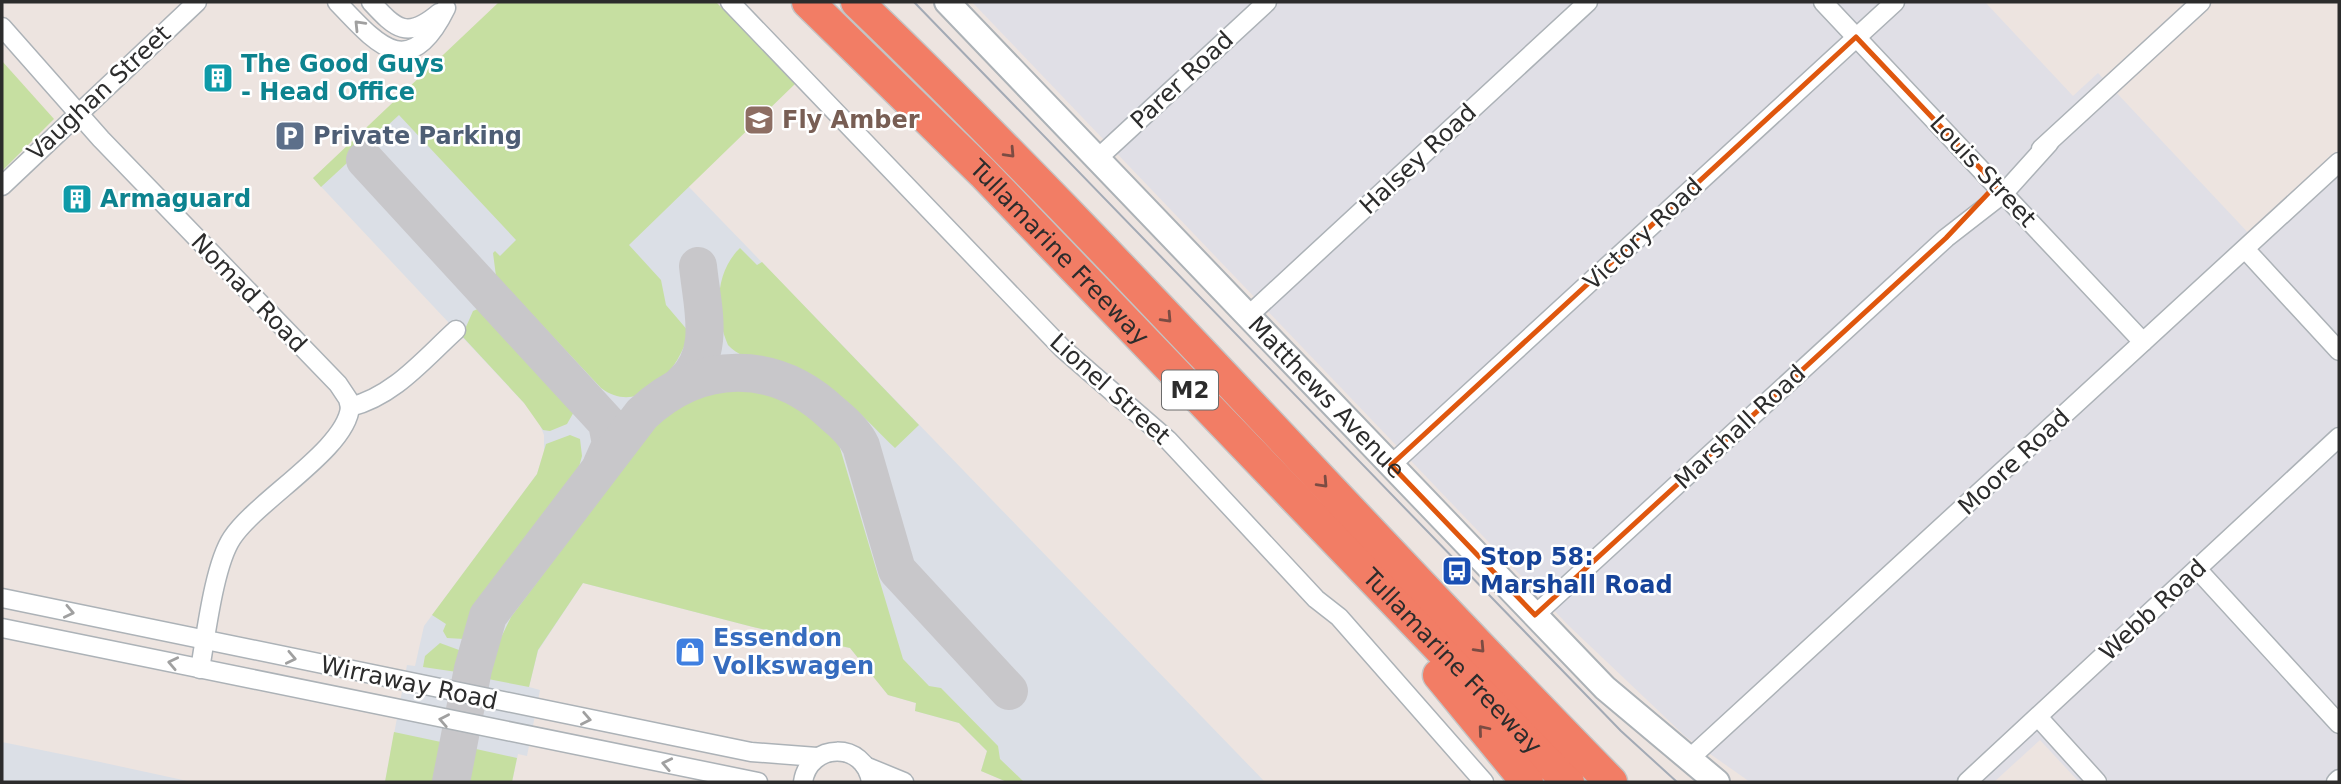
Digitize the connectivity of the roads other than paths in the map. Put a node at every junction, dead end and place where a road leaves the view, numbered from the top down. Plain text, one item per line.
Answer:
1 (197, 2) edge
2 (337, 2) edge
3 (370, 2) edge
4 (730, 2) edge
5 (788, 2) edge
6 (808, 2) edge
7 (857, 2) edge
8 (867, 2) edge
9 (947, 2) edge
10 (1267, 2) edge
11 (1588, 2) edge
12 (1823, 2) edge
13 (1895, 2) edge
14 (2201, 2) edge
15 (449, 5) edge
16 (2, 27) edge
17 (1856, 37) junction
18 (78, 113) junction
19 (972, 113) junction
20 (949, 139) junction
21 (1097, 159) junction
22 (2339, 162) edge
23 (2, 186) edge
24 (2000, 189) junction
25 (2245, 248) junction
26 (1248, 316) junction
27 (456, 330) dead end
28 (2143, 342) junction
29 (2339, 351) edge
30 (350, 407) junction
31 (2339, 437) edge
32 (1249, 452) junction
33 (1391, 465) junction
34 (2198, 570) junction
35 (2, 598) edge
36 (1535, 615) junction
37 (2, 628) edge
38 (205, 641) junction
39 (200, 669) junction
40 (1506, 676) junction
41 (560, 713) junction
42 (2038, 718) junction
43 (2339, 723) edge
44 (554, 741) junction
45 (817, 757) junction
46 (1688, 760) junction
47 (868, 774) edge
48 (758, 782) edge
49 (803, 782) edge
50 (904, 782) edge
51 (1484, 782) edge
52 (1527, 782) edge
53 (1568, 782) edge
54 (1611, 782) edge
55 (1624, 782) edge
56 (1717, 782) edge
57 (1966, 782) edge
58 (2097, 782) edge

1 - 18 street, Vaughan Street
15 -> 2 street
3 - 15 street
4 - 51 street, Lionel Street
5 - 20 highway
6 - 20 highway, Tullamarine Freeway / M2
7 - 19 highway, Tullamarine Freeway / M2
8 - 19 highway
9 - 21 main road, Matthews Avenue
10 - 21 street, Parer Road
11 - 26 street, Halsey Road
12 - 17 street, Louis Street
13 - 17 street, Victory Road
14 - 24 street, Marshall Road
16 - 18 street, Nomad Road
17 - 24 street, Louis Street
17 - 33 street, Victory Road
18 - 23 street, Vaughan Street
18 - 30 street, Nomad Road
19 -> 40 highway, Tullamarine Freeway / M2
20 - 32 highway, Tullamarine Freeway / M2
21 - 26 main road, Matthews Avenue
22 - 25 street, Moore Road
24 - 28 street, Louis Street
24 - 36 street, Marshall Road
25 - 28 street, Moore Road
25 - 29 street
26 - 33 main road, Matthews Avenue
27 - 30 street
28 - 46 street, Moore Road
30 - 38 street
31 - 34 street, Webb Road
52 -> 32 highway
32 - 53 highway, Tullamarine Freeway / M2
33 - 36 main road, Matthews Avenue
34 - 42 street, Webb Road
34 - 43 street
35 -> 38 street, Wirraway Road
36 - 46 main road, Matthews Avenue
39 -> 37 street, Wirraway Road
38 - 39 street
38 -> 41 street, Wirraway Road
44 -> 39 street, Wirraway Road
40 - 54 highway, Tullamarine Freeway / M2
40 - 55 highway
41 - 44 street
41 -> 45 street, Wirraway Road
42 - 57 street, Webb Road
42 - 58 street
48 -> 44 street, Wirraway Road
45 - 47 street, Wirraway Road
45 - 49 street
46 - 56 main road, Matthews Avenue
47 - 50 street

